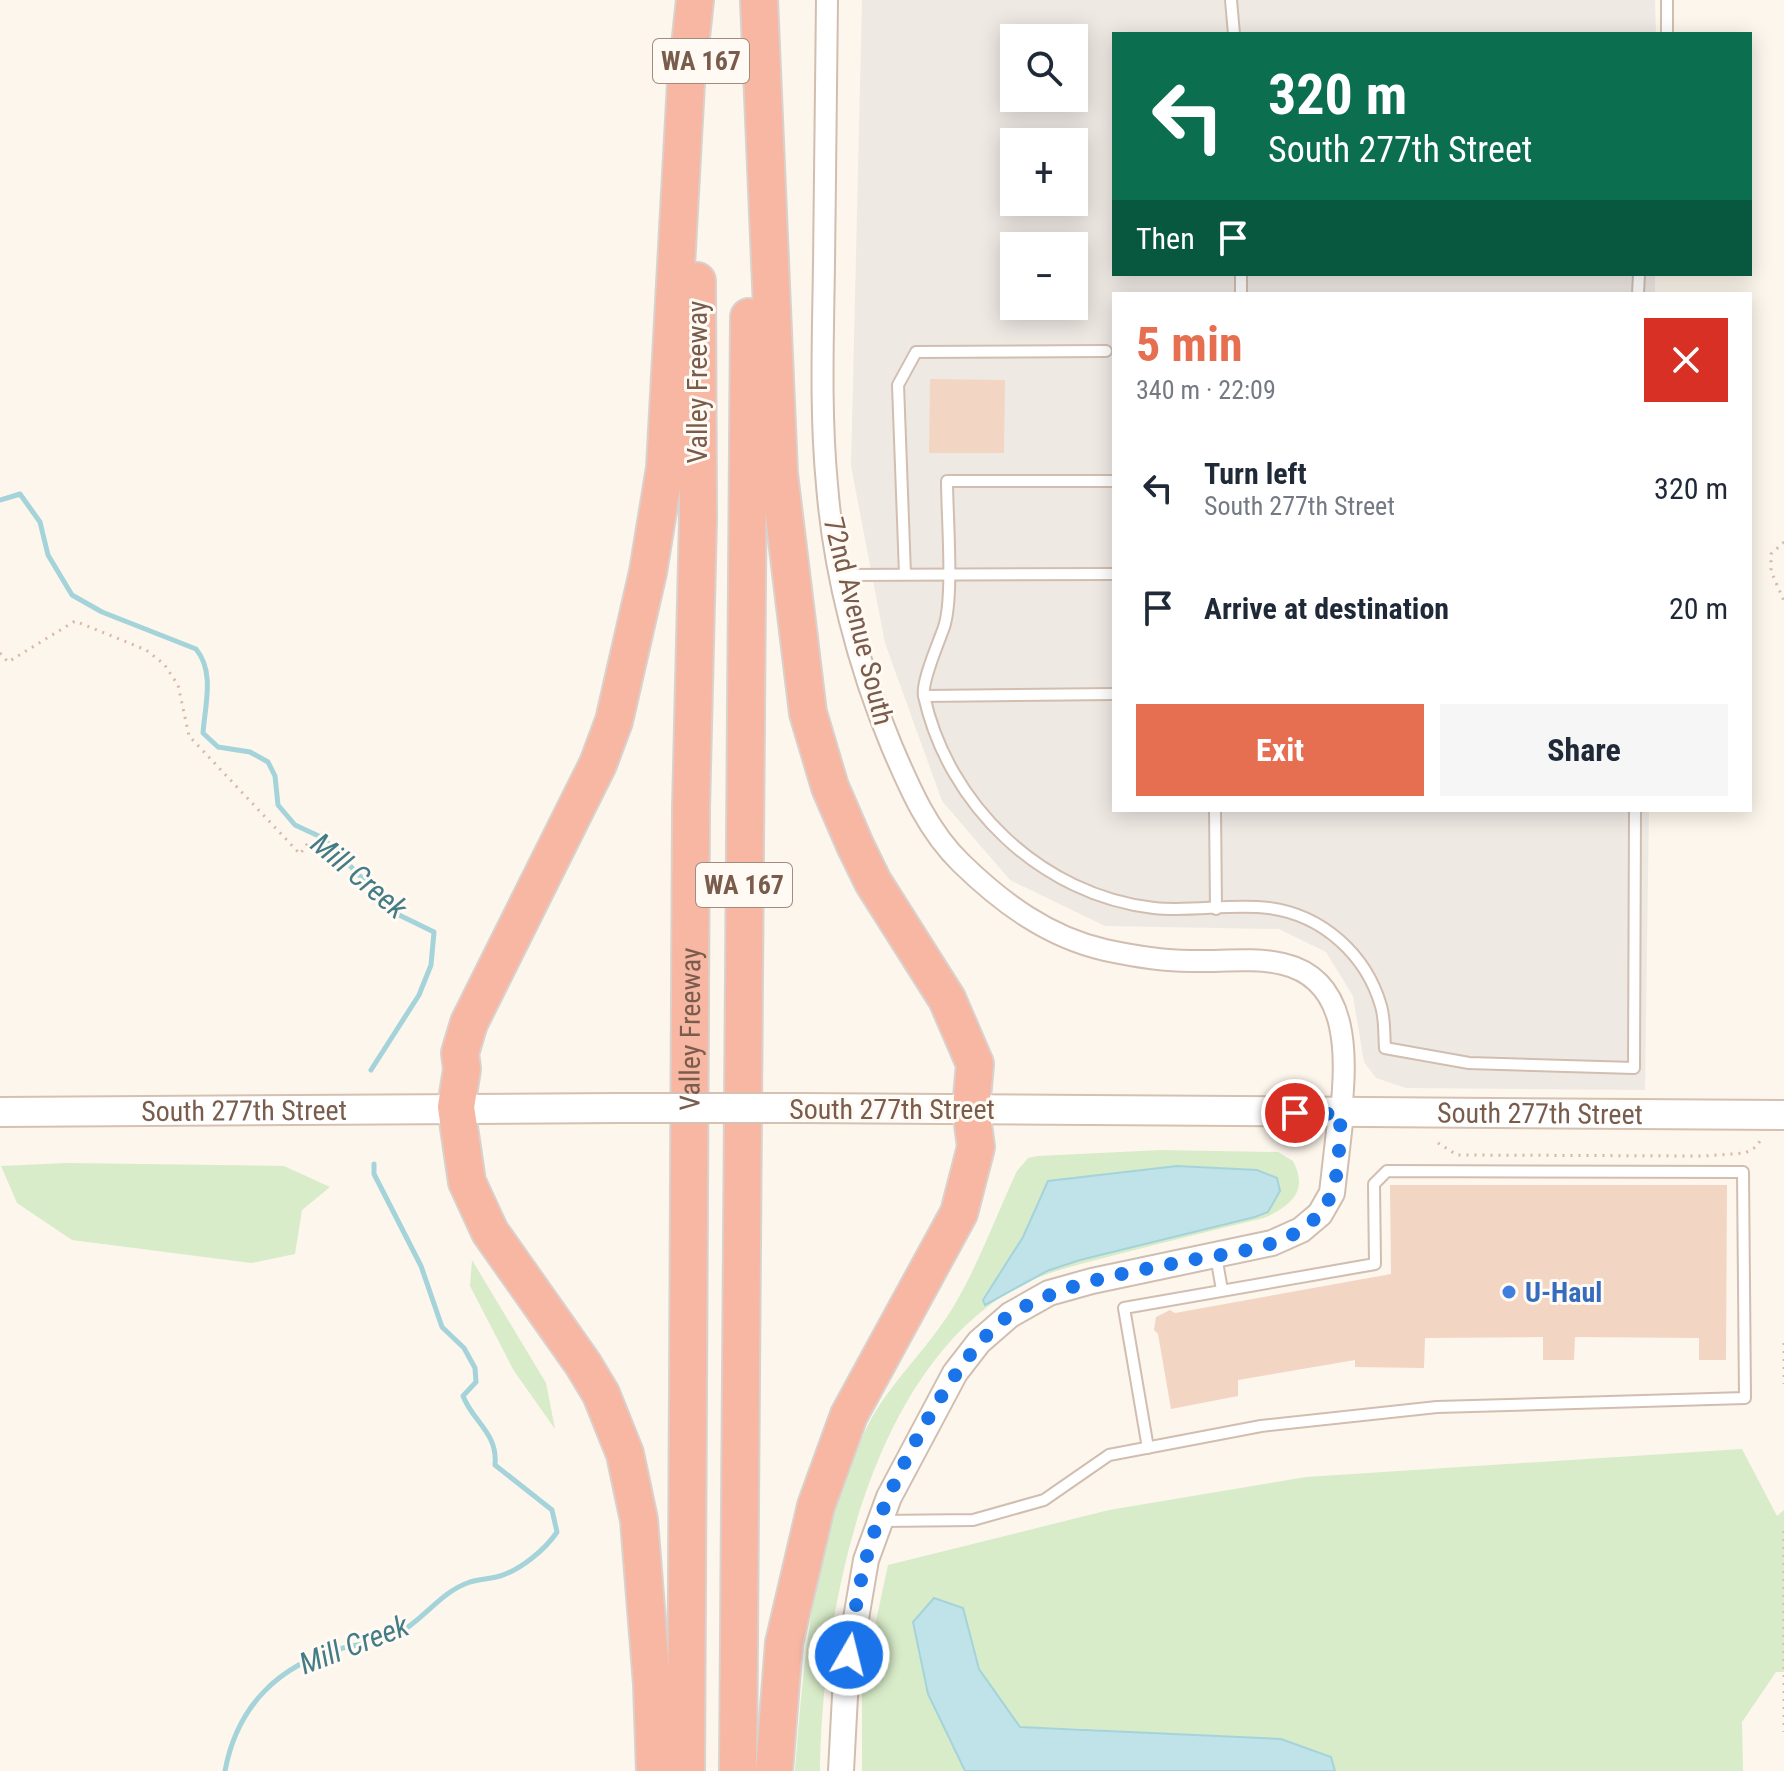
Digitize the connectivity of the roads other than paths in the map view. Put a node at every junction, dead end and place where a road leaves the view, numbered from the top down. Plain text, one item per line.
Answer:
1 (698, 0) edge
2 (752, 0) edge
3 (759, 0) edge
4 (827, 0) edge
5 (1231, 0) edge
6 (1667, 0) edge
7 (1234, 32) edge
8 (1667, 32) edge
9 (1106, 351) dead end
10 (1112, 481) edge
11 (947, 573) junction
12 (905, 574) junction
13 (1112, 574) edge
14 (841, 575) junction
15 (1112, 694) edge
16 (924, 696) junction
17 (1215, 812) edge
18 (1635, 812) edge
19 (1216, 909) junction
20 (456, 1107) junction
21 (971, 1109) junction
22 (0, 1112) edge
23 (1341, 1114) junction
24 (1774, 1124) edge
25 (1216, 1254) junction
26 (1222, 1290) junction
27 (1148, 1448) junction
28 (879, 1521) junction
29 (655, 1771) edge
30 (686, 1771) edge
31 (738, 1771) edge
32 (774, 1771) edge
33 (841, 1771) edge

1 - 20 highway
1 - 30 highway, Valley Freeway / WA 167
2 - 31 highway, Valley Freeway / WA 167
3 - 21 highway
4 - 14 street, 72nd Avenue South
5 - 7 lane
6 - 8 lane
9 - 12 lane
10 - 11 lane
11 - 12 lane
11 - 13 lane
11 - 16 lane
12 - 14 lane
14 - 23 street, 72nd Avenue South
15 - 16 lane
16 - 19 lane
17 - 19 lane
18 - 19 lane
20 - 21 main road, South 277th Street, bridge
20 - 22 main road, South 277th Street
20 - 29 highway
21 - 23 main road, South 277th Street
21 - 32 highway
23 - 24 main road, South 277th Street
23 - 25 street, 72nd Avenue South
25 - 26 lane
25 - 28 street, 72nd Avenue South
26 - 27 lane
26 - 27 lane
27 - 28 lane
28 - 33 street, 72nd Avenue South

